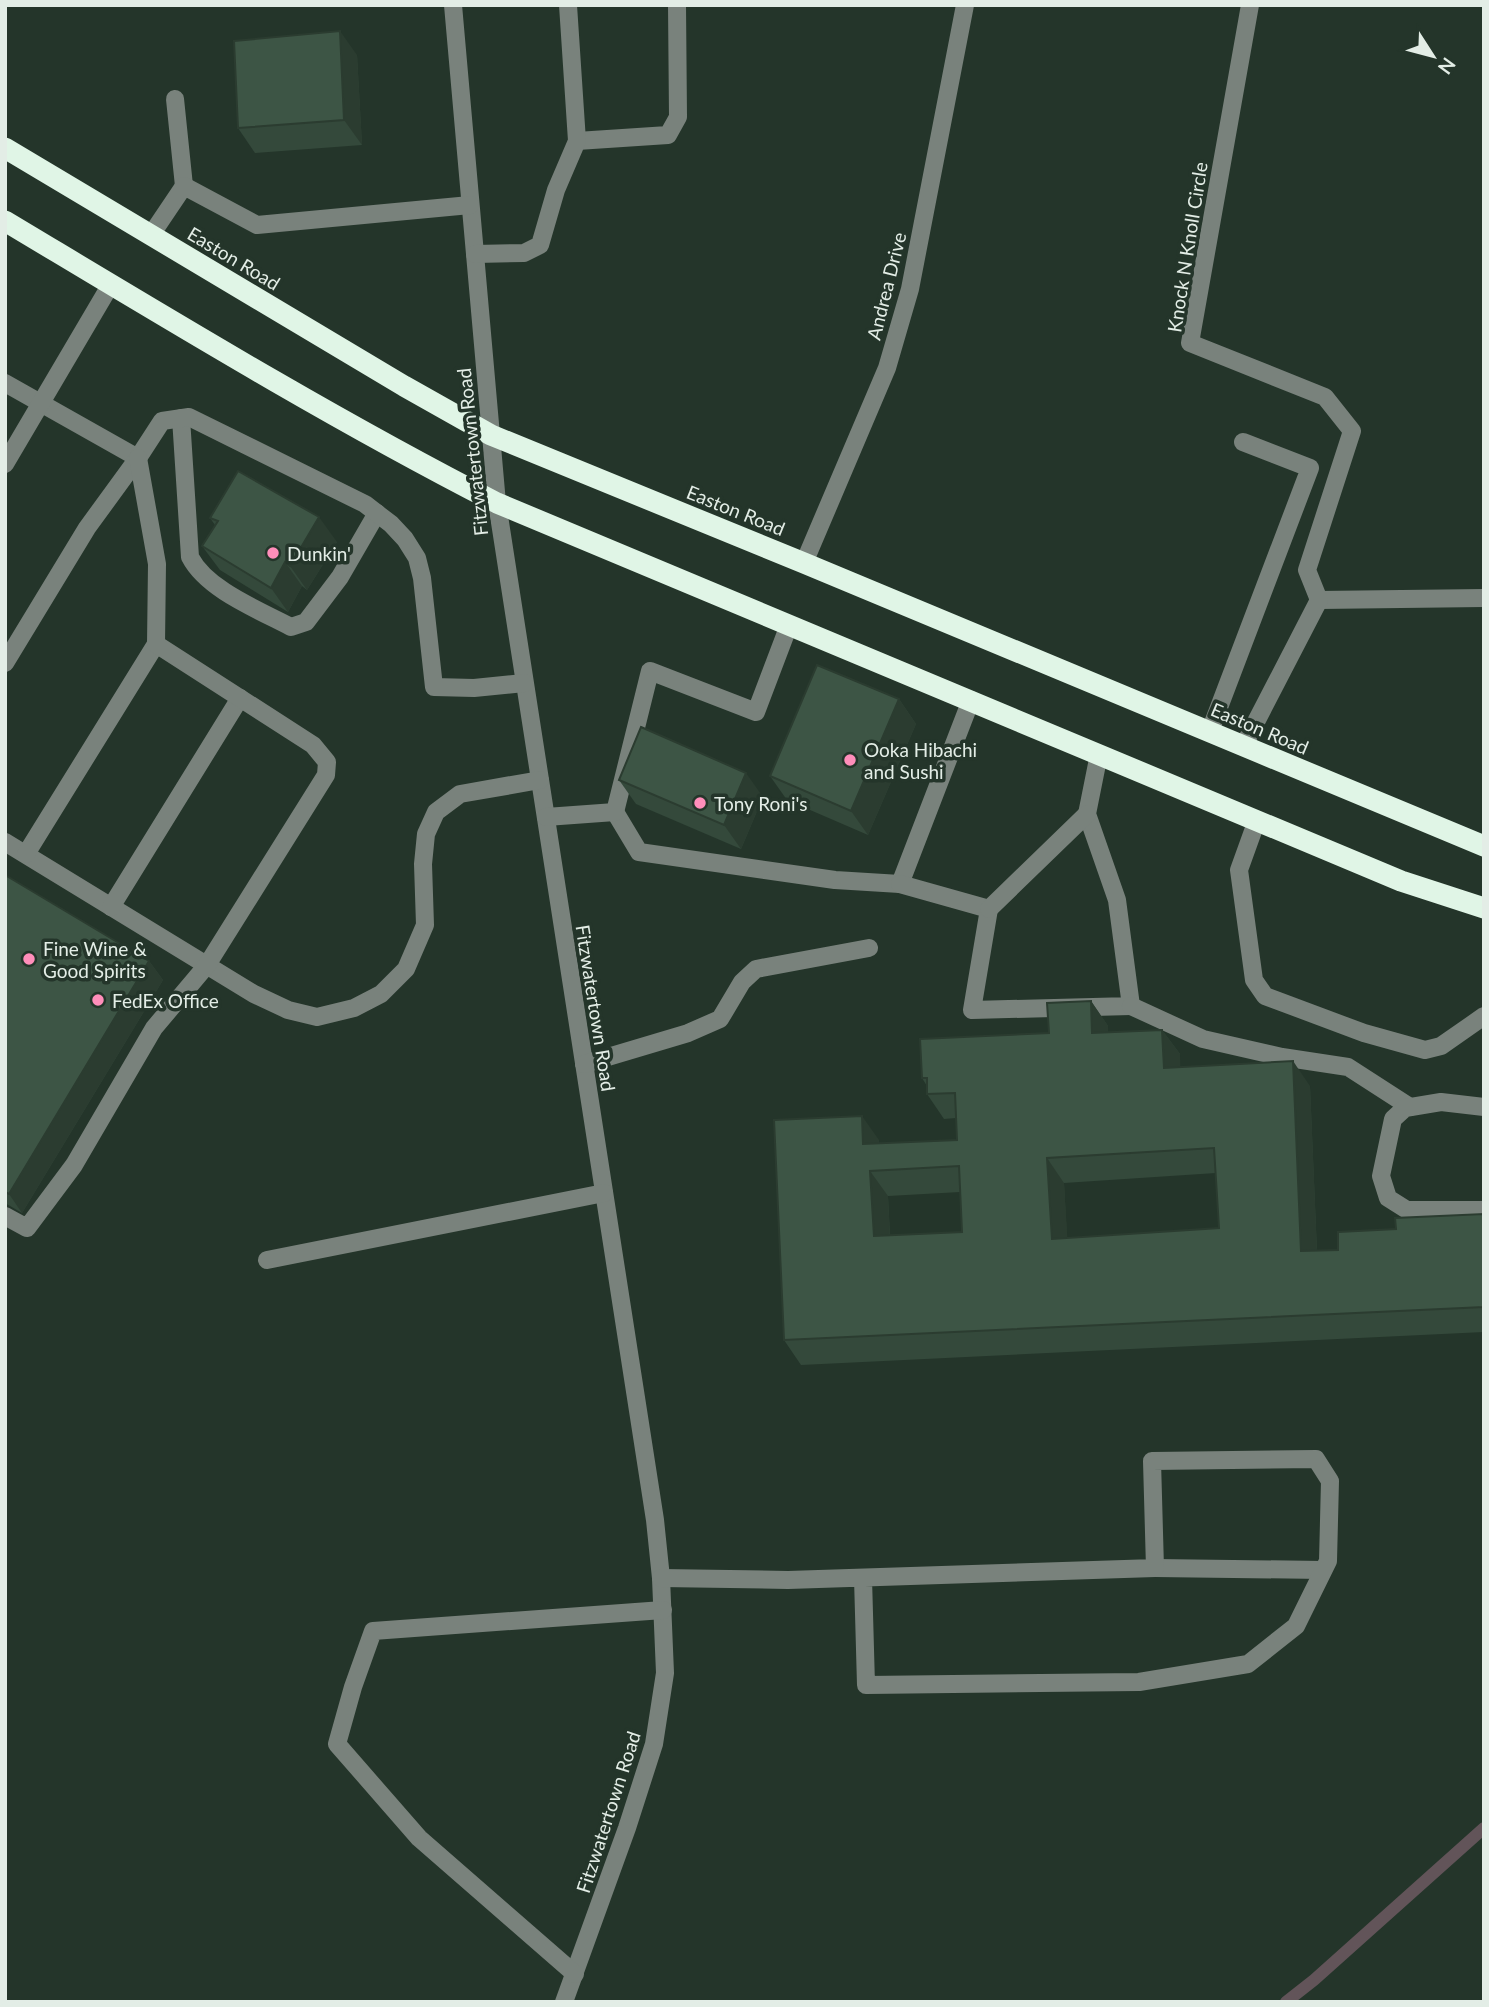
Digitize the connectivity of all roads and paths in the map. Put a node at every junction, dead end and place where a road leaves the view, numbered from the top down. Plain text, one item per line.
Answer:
1 (453, 5) edge
2 (568, 5) edge
3 (677, 5) edge
4 (965, 5) edge
5 (1250, 5) edge
6 (176, 99) dead end
7 (577, 141) junction
8 (5, 148) edge
9 (184, 186) junction
10 (470, 205) junction
11 (5, 221) edge
12 (151, 235) junction
13 (475, 254) junction
14 (111, 284) junction
15 (5, 383) edge
16 (42, 404) junction
17 (181, 418) junction
18 (491, 435) junction
19 (1243, 442) dead end
20 (138, 458) junction
21 (5, 464) edge
22 (497, 503) junction
23 (377, 513) junction
24 (804, 563) junction
25 (1484, 598) edge
26 (1318, 600) junction
27 (789, 625) junction
28 (156, 644) junction
29 (5, 663) edge
30 (524, 683) junction
31 (240, 698) junction
32 (971, 700) junction
33 (1210, 732) junction
34 (1244, 745) junction
35 (1099, 754) junction
36 (540, 780) junction
37 (615, 813) junction
38 (1087, 814) junction
39 (546, 817) junction
40 (1257, 820) junction
41 (5, 842) edge
42 (1484, 846) edge
43 (26, 854) junction
44 (900, 884) junction
45 (111, 906) junction
46 (1484, 908) edge
47 (989, 909) junction
48 (869, 948) dead end
49 (207, 965) junction
50 (1131, 1006) junction
51 (1484, 1016) edge
52 (584, 1064) junction
53 (1410, 1107) junction
54 (1484, 1107) edge
55 (604, 1193) junction
56 (1484, 1210) edge
57 (5, 1216) edge
58 (267, 1260) dead end
59 (1155, 1568) junction
60 (1323, 1570) junction
61 (662, 1578) junction
62 (863, 1578) junction
63 (663, 1610) junction
64 (575, 1974) junction
65 (564, 2002) edge

1 - 10 street, Fitzwatertown Road
2 - 7 street
3 - 7 street
4 - 24 street, Andrea Drive
5 - 26 street, Knock N Knoll Circle
6 - 9 street
7 - 13 street
8 - 12 highway, Easton Road
9 - 10 street
9 - 12 street
10 - 13 street, Fitzwatertown Road
11 - 14 highway
12 - 18 highway, Easton Road
13 - 18 street, Fitzwatertown Road
14 - 16 street
14 - 22 highway
15 - 16 street
16 - 20 street
16 - 21 street
17 - 20 street
17 - 23 street
17 - 23 street
18 - 22 street, Fitzwatertown Road
18 - 24 highway, Easton Road
19 - 33 street
20 - 28 street
20 - 29 street
22 - 27 highway
22 - 30 street, Fitzwatertown Road
23 - 30 street
24 - 33 highway, Easton Road
25 - 26 street
26 - 34 street
27 - 32 highway
27 - 37 street
28 - 31 street
28 - 43 street
30 - 36 street, Fitzwatertown Road
31 - 45 street
31 - 49 street
32 - 35 highway
32 - 44 street
33 - 34 highway, Easton Road
34 - 42 highway, Easton Road
35 - 38 street
35 - 40 highway
36 - 39 street, Fitzwatertown Road
36 - 49 street
37 - 39 street
37 - 44 street
38 - 47 street
38 - 50 street
39 - 52 street, Fitzwatertown Road
40 - 46 highway
40 - 51 street
41 - 43 street
43 - 45 street
44 - 47 street
45 - 49 street
47 - 50 street
48 - 52 street
49 - 57 street
50 - 53 street
52 - 55 street, Fitzwatertown Road
53 - 54 street
53 - 56 street
55 - 58 street
55 - 61 street, Fitzwatertown Road
59 - 60 street
59 - 60 street
59 - 62 street
60 - 62 street
61 - 62 street
61 - 63 street, Fitzwatertown Road
63 - 64 street, Fitzwatertown Road
63 - 64 street
64 - 65 street, Fitzwatertown Road

